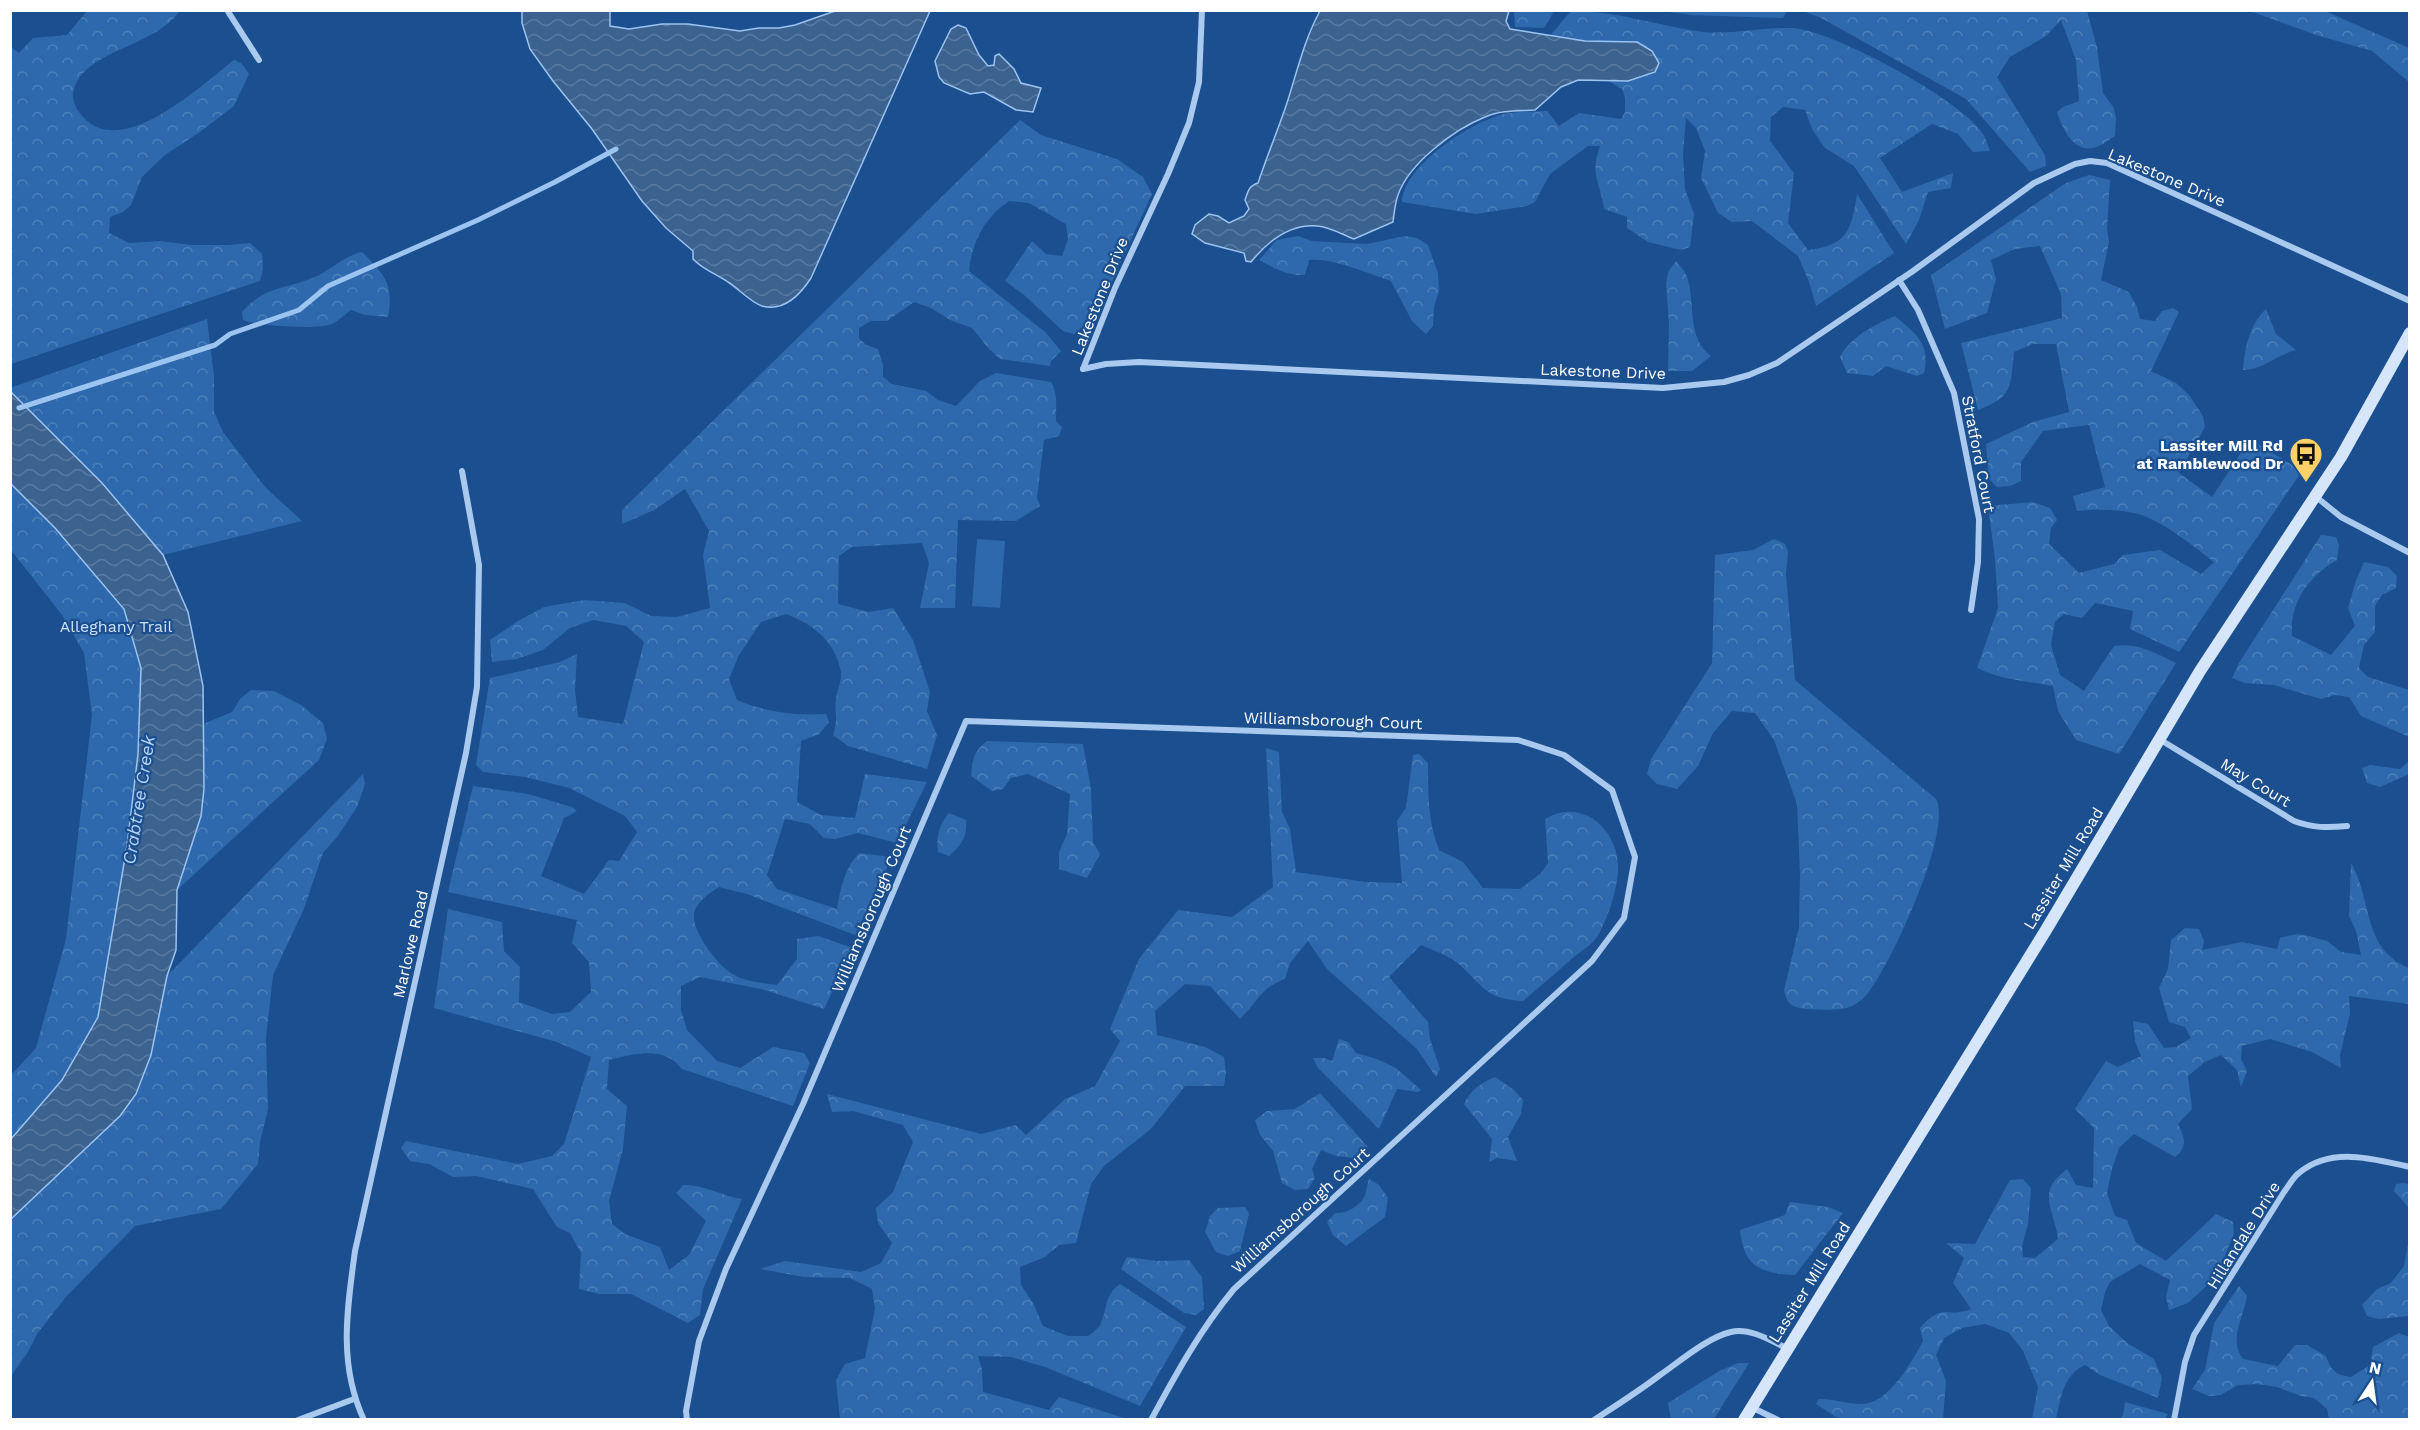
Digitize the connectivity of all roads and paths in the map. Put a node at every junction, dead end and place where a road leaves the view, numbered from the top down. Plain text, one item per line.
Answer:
1 (227, 10) edge
2 (1202, 10) edge
3 (259, 60) dead end
4 (1899, 280) junction
5 (2409, 301) edge
6 (2409, 333) edge
7 (462, 471) dead end
8 (2314, 496) junction
9 (2409, 553) edge
10 (1971, 610) dead end
11 (2158, 739) junction
12 (2347, 826) dead end
13 (2409, 1167) edge
14 (1788, 1349) junction
15 (354, 1399) junction
16 (1751, 1407) junction
17 (298, 1419) edge
18 (364, 1419) edge
19 (687, 1419) edge
20 (1151, 1419) edge
21 (1594, 1419) edge
22 (1744, 1419) edge
23 (1778, 1419) edge
24 (2174, 1419) edge

1 - 3 street
2 - 4 street, Lakestone Drive
4 - 5 street, Lakestone Drive
4 - 10 street, Stratford Court
6 - 8 main road, Lassiter Mill Road
7 - 15 street, Marlowe Road
8 - 9 street
8 - 11 main road, Lassiter Mill Road
11 - 12 street, May Court
11 - 14 main road, Lassiter Mill Road
13 - 24 street, Hillandale Drive
14 - 16 main road, Lassiter Mill Road
14 - 21 street
15 - 17 street
15 - 18 street, Marlowe Road
16 - 22 main road, Lassiter Mill Road
16 - 23 street
19 - 20 street, Williamsborough Court

